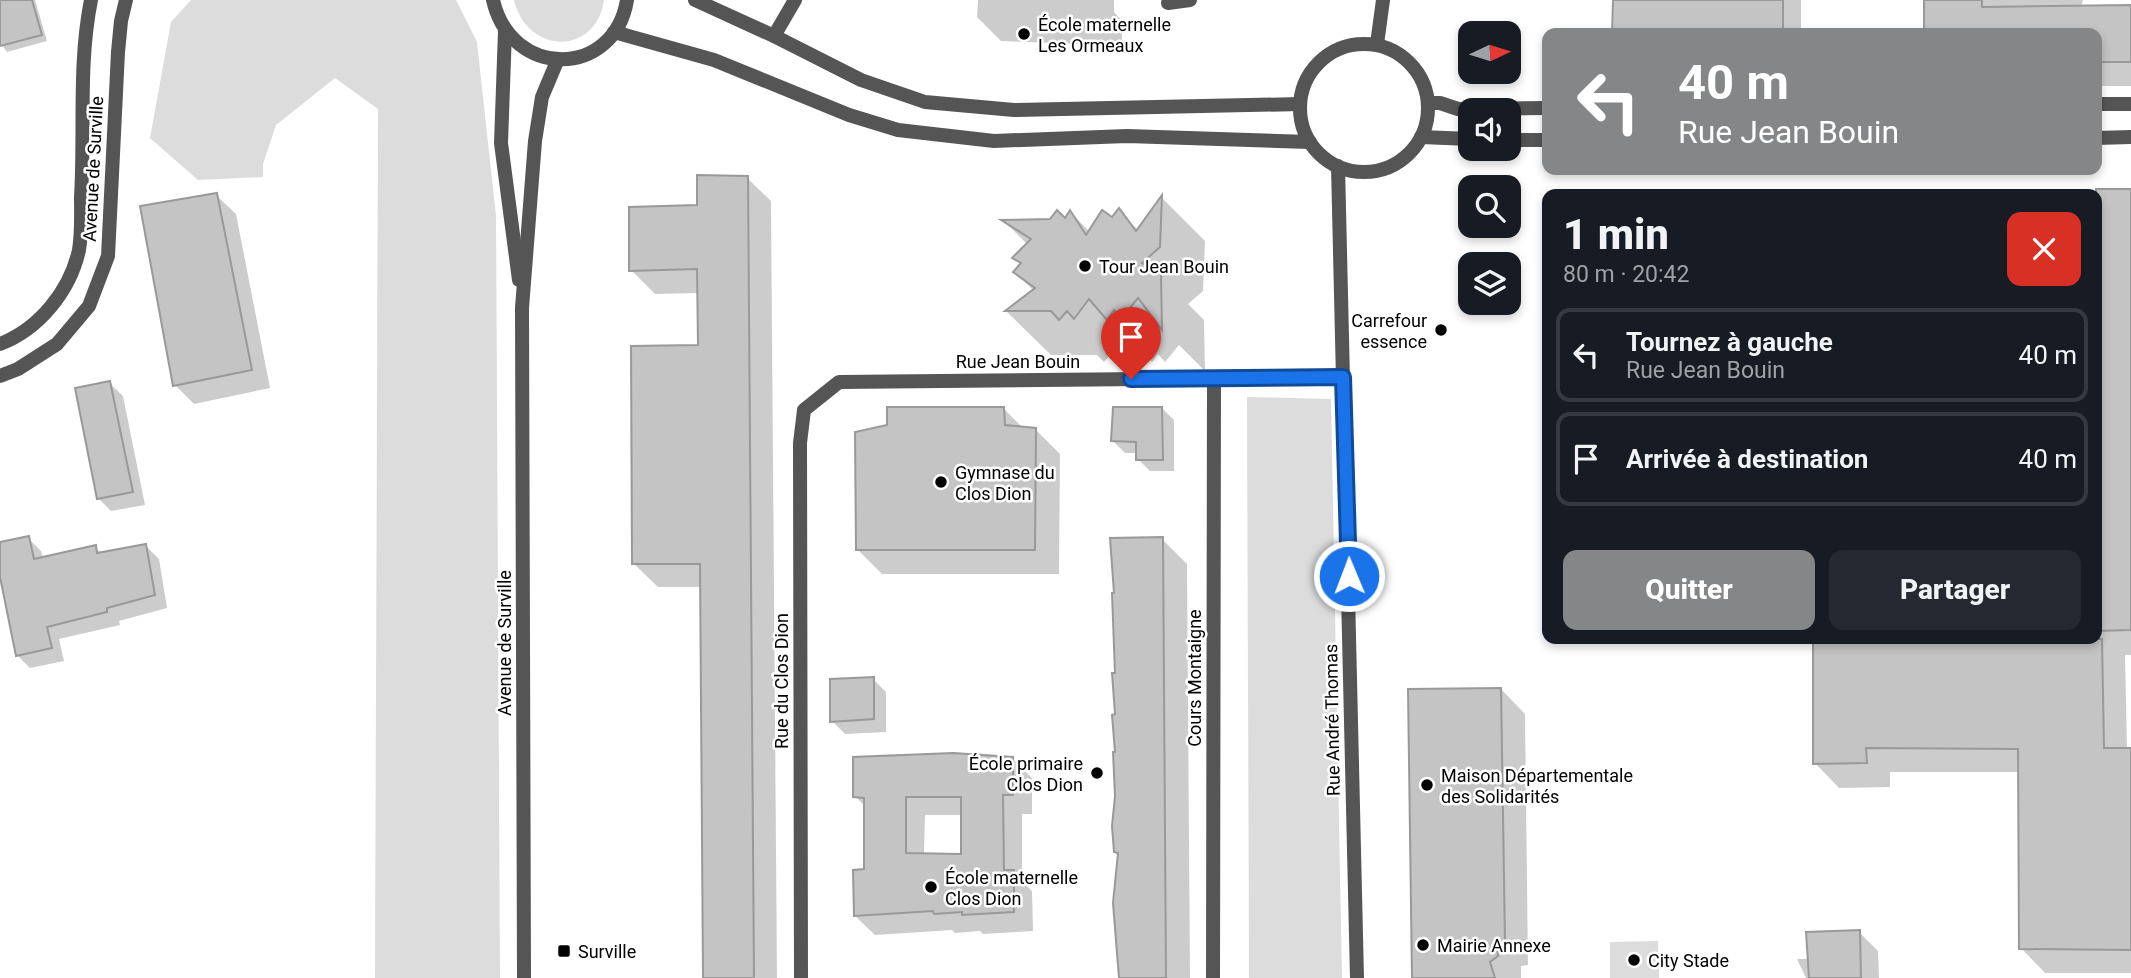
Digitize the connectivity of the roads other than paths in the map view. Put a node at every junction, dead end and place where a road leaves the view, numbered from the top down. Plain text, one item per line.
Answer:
1 (91, 0) edge
2 (126, 0) edge
3 (493, 0) edge
4 (627, 0) edge
5 (695, 0) edge
6 (795, 0) edge
7 (1190, 0) edge
8 (1382, 0) edge
9 (1168, 3) dead end
10 (505, 31) junction
11 (614, 33) junction
12 (774, 36) junction
13 (1377, 44) junction
14 (558, 60) junction
15 (1429, 103) junction
16 (1300, 104) junction
17 (2102, 104) edge
18 (2131, 104) edge
19 (1542, 108) edge
20 (1421, 137) junction
21 (2131, 137) edge
22 (2102, 138) edge
23 (1458, 139) edge
24 (1521, 139) edge
25 (1542, 140) edge
26 (1310, 142) junction
27 (1338, 166) junction
28 (522, 308) junction
29 (0, 344) edge
30 (0, 376) edge
31 (1343, 377) junction
32 (1214, 378) junction
33 (823, 393) joint
34 (524, 978) edge
35 (801, 978) edge
36 (1213, 978) edge
37 (1357, 978) edge

1 - 29 street, Avenue de Surville
2 - 30 street, Avenue de Surville
3 - 10 street, Avenue de Surville
4 - 11 street
5 - 12 street
6 - 12 street
7 - 9 street
8 - 13 street
10 - 14 street, Avenue de Surville
10 - 28 street, Avenue de Surville
11 - 14 street
11 - 26 street
12 - 16 street
13 - 15 street
13 - 16 street
14 - 28 street, Avenue de Surville
15 - 19 street
15 - 20 street
16 - 26 street
17 - 18 street
20 - 23 street
20 - 27 street
21 - 22 street
24 - 25 street
26 - 27 street
27 - 31 street, Rue André Thomas
28 - 34 street, Avenue de Surville
31 - 32 street, Rue Jean Bouin
31 - 37 street, Rue André Thomas
32 - 33 street, Rue Jean Bouin
32 - 36 street, Cours Montaigne
33 - 35 street, Rue du Clos Dion

